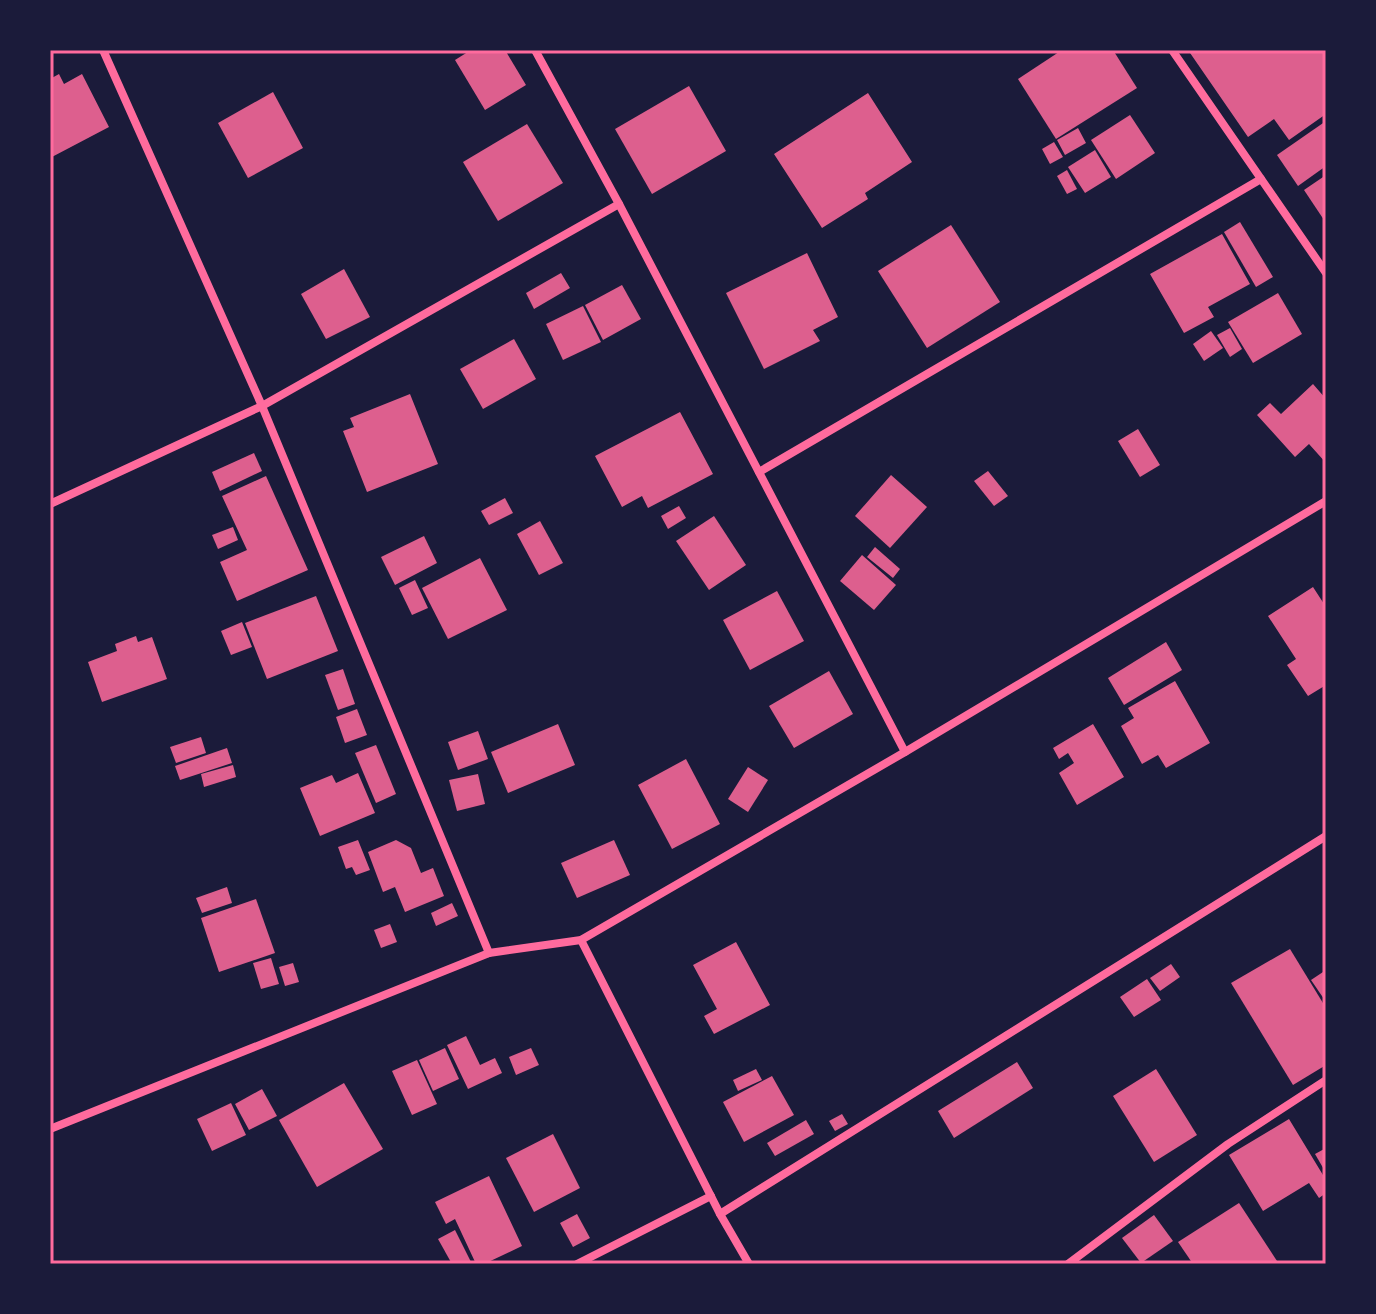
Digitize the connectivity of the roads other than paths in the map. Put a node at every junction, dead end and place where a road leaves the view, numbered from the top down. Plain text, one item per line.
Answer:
1 (103, 50) edge
2 (535, 50) edge
3 (1172, 50) edge
4 (1261, 179) junction
5 (619, 204) junction
6 (1326, 273) edge
7 (262, 406) junction
8 (759, 472) junction
9 (1326, 501) edge
10 (50, 504) edge
11 (905, 752) junction
12 (1326, 836) edge
13 (581, 940) junction
14 (489, 953) junction
15 (1326, 1080) edge
16 (50, 1129) edge
17 (711, 1196) junction
18 (720, 1214) junction
19 (577, 1264) edge
20 (749, 1264) edge
21 (1068, 1264) edge

1 - 7 street
2 - 5 street
3 - 4 street
4 - 6 street
4 - 8 street
5 - 7 street
5 - 8 street
7 - 10 street
7 - 14 street
8 - 11 street
9 - 11 street
11 - 13 street
12 - 18 street
13 - 14 street
13 - 17 street
14 - 16 street
15 - 21 street
17 - 18 street
17 - 19 street
18 - 20 street

